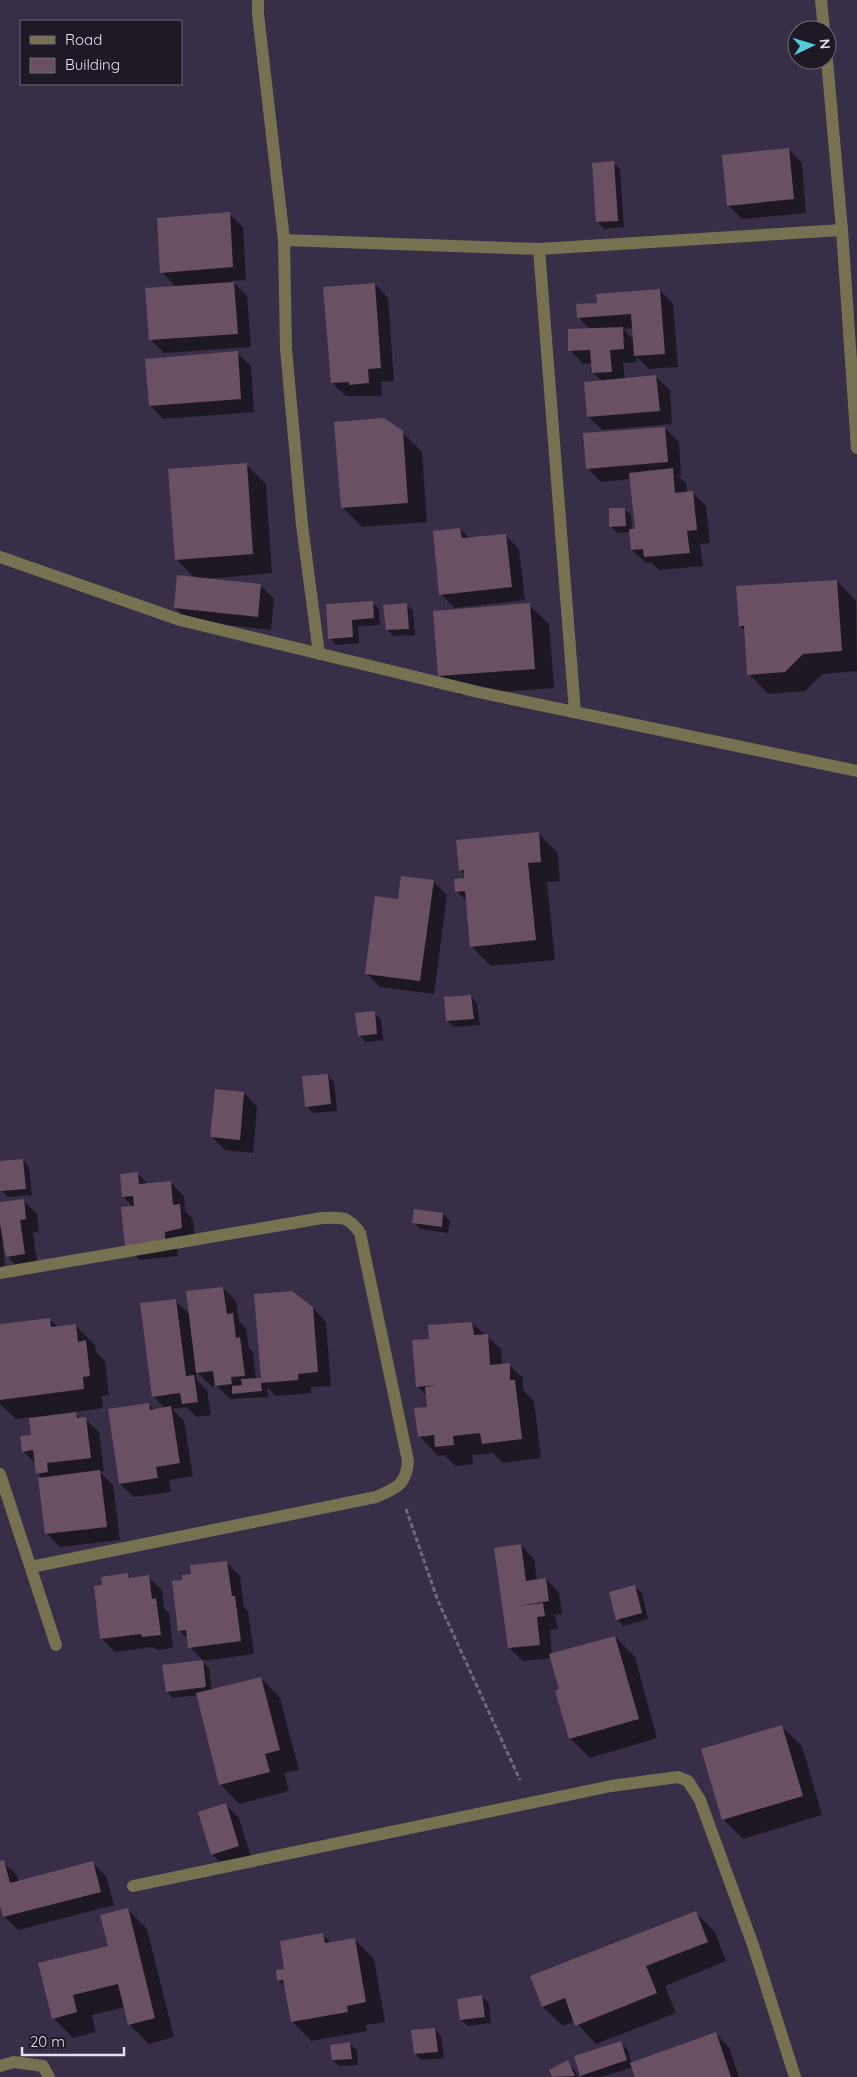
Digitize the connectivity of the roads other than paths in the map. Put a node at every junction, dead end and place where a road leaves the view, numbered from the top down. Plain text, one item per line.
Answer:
1 (258, 0) edge
2 (821, 0) edge
3 (823, 20) edge
4 (828, 70) edge
5 (842, 230) junction
6 (284, 240) junction
7 (539, 249) junction
8 (857, 448) edge
9 (0, 558) edge
10 (320, 654) junction
11 (575, 712) junction
12 (857, 771) edge
13 (0, 1273) edge
14 (0, 1475) edge
15 (31, 1567) junction
16 (56, 1645) dead end
17 (133, 1886) dead end
18 (0, 2066) edge
19 (49, 2077) edge
20 (796, 2077) edge

1 - 6 street
2 - 3 street
4 - 5 street
5 - 7 street
5 - 8 street
6 - 7 street
6 - 10 street
7 - 11 street
9 - 10 street
10 - 11 street
11 - 12 street
13 - 15 street
14 - 15 street
15 - 16 street
17 - 20 street
18 - 19 street

